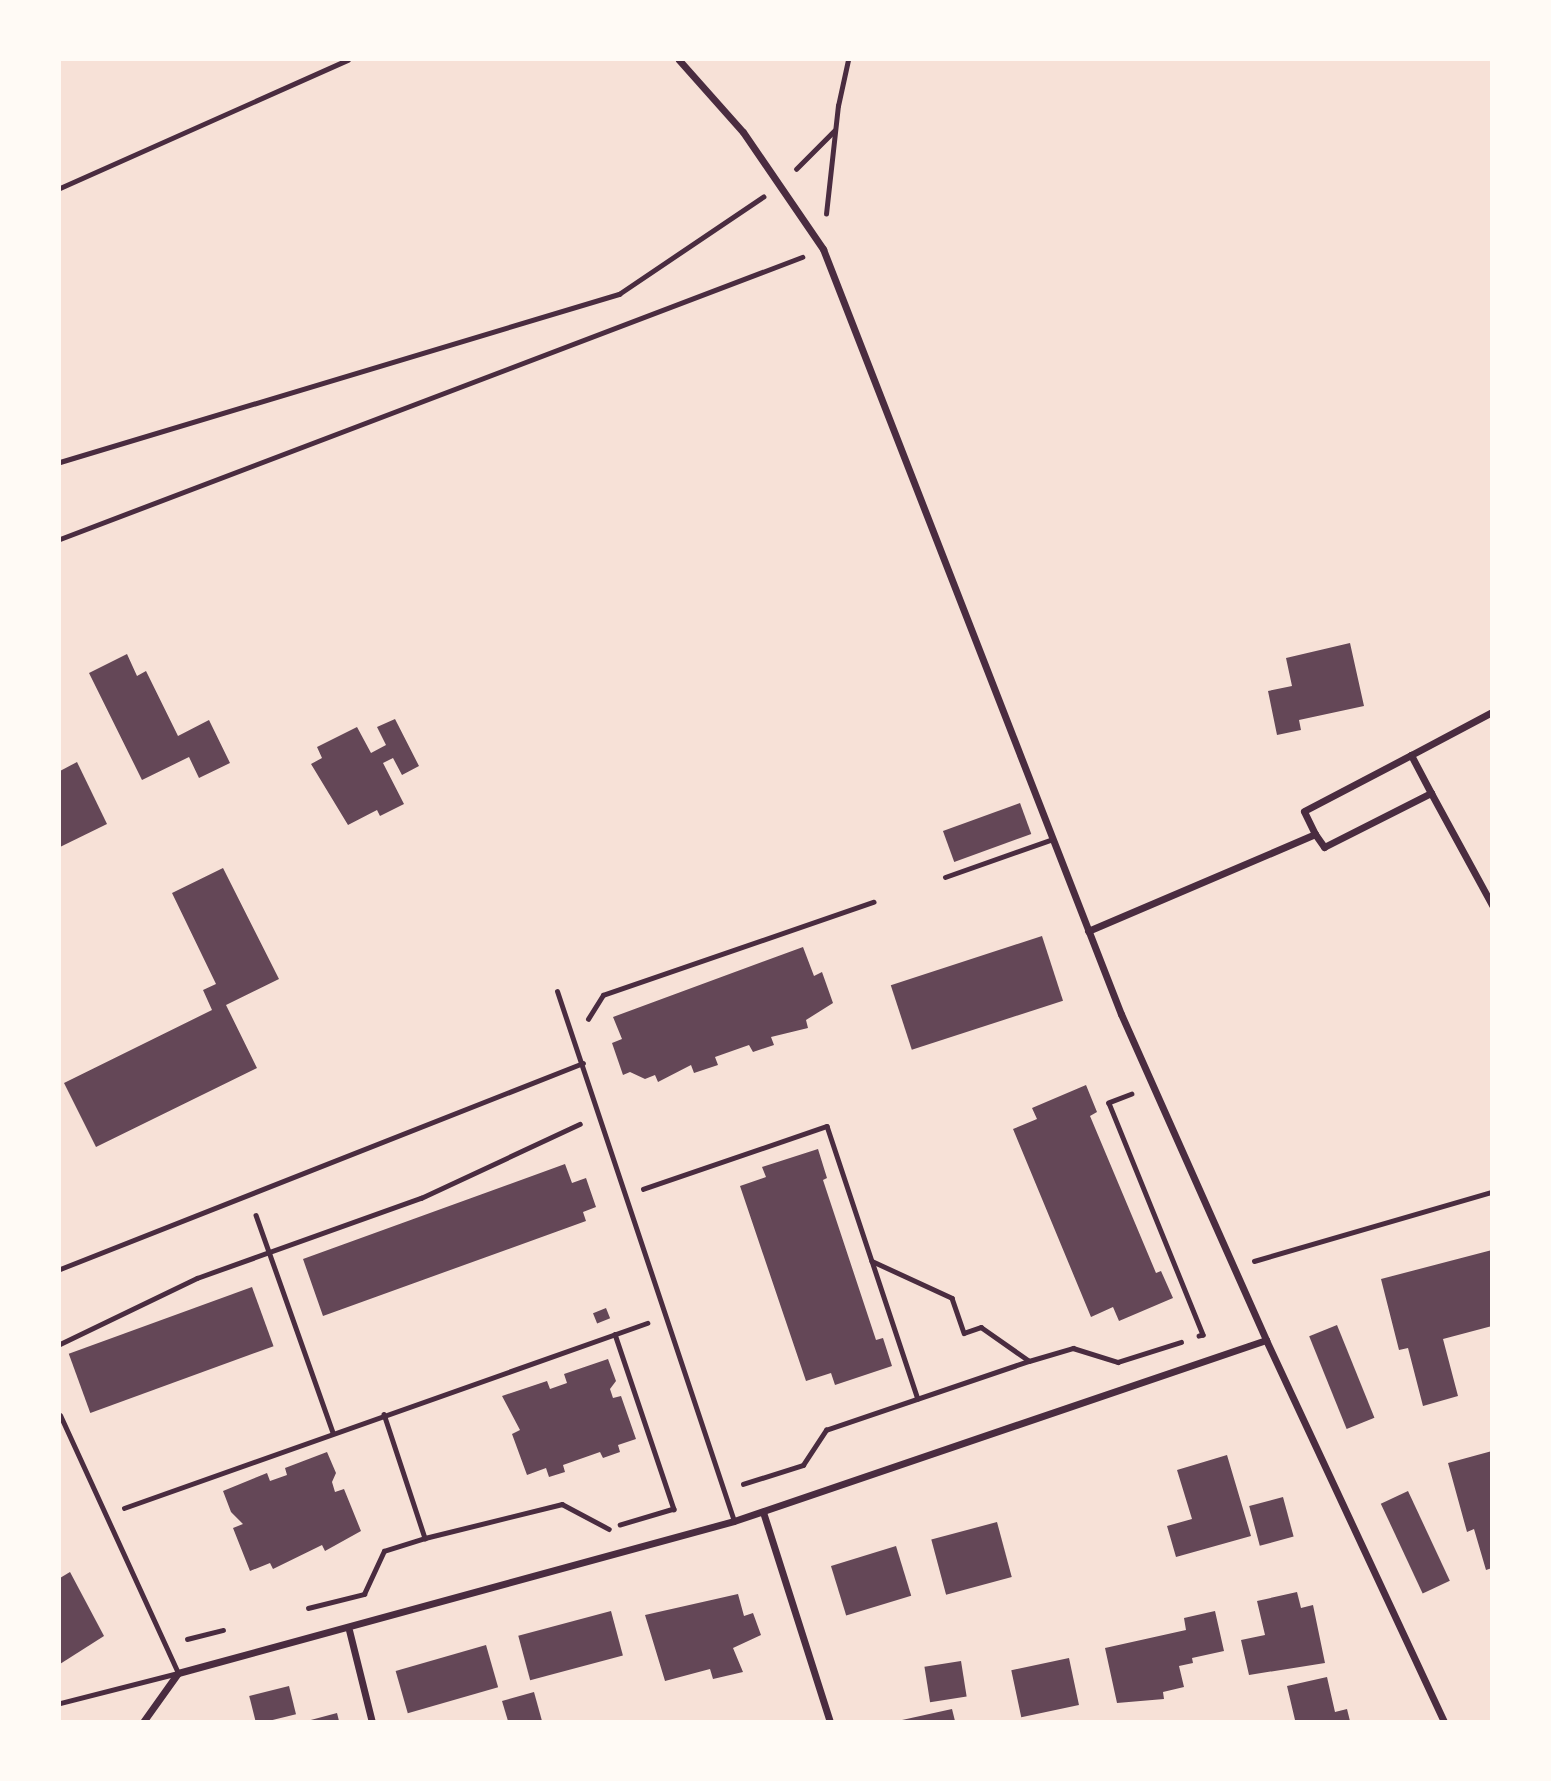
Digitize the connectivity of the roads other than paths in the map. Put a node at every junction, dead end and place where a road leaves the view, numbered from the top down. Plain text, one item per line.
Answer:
1 (679, 60) edge
2 (1492, 712) edge
3 (1411, 755) junction
4 (1431, 793) junction
5 (1315, 834) junction
6 (1053, 839) junction
7 (945, 877) dead end
8 (1492, 905) edge
9 (1088, 931) junction
10 (557, 991) dead end
11 (583, 1063) junction
12 (60, 1269) edge
13 (1266, 1340) junction
14 (60, 1415) edge
15 (763, 1512) junction
16 (734, 1521) junction
17 (349, 1630) junction
18 (178, 1672) junction
19 (60, 1703) edge
20 (143, 1721) edge
21 (372, 1721) edge
22 (830, 1721) edge
23 (1444, 1721) edge

1 - 6 street
2 - 3 street
3 - 4 street
3 - 5 street
4 - 5 street
4 - 8 street
5 - 9 street
6 - 7 lane
6 - 9 street
9 - 13 street
10 - 11 lane
11 - 12 lane
11 - 16 lane
13 - 15 street
13 - 23 street
14 - 18 lane
15 - 16 street
15 - 22 street
16 - 17 street
17 - 18 street
17 - 21 street
18 - 19 lane
18 - 20 street

